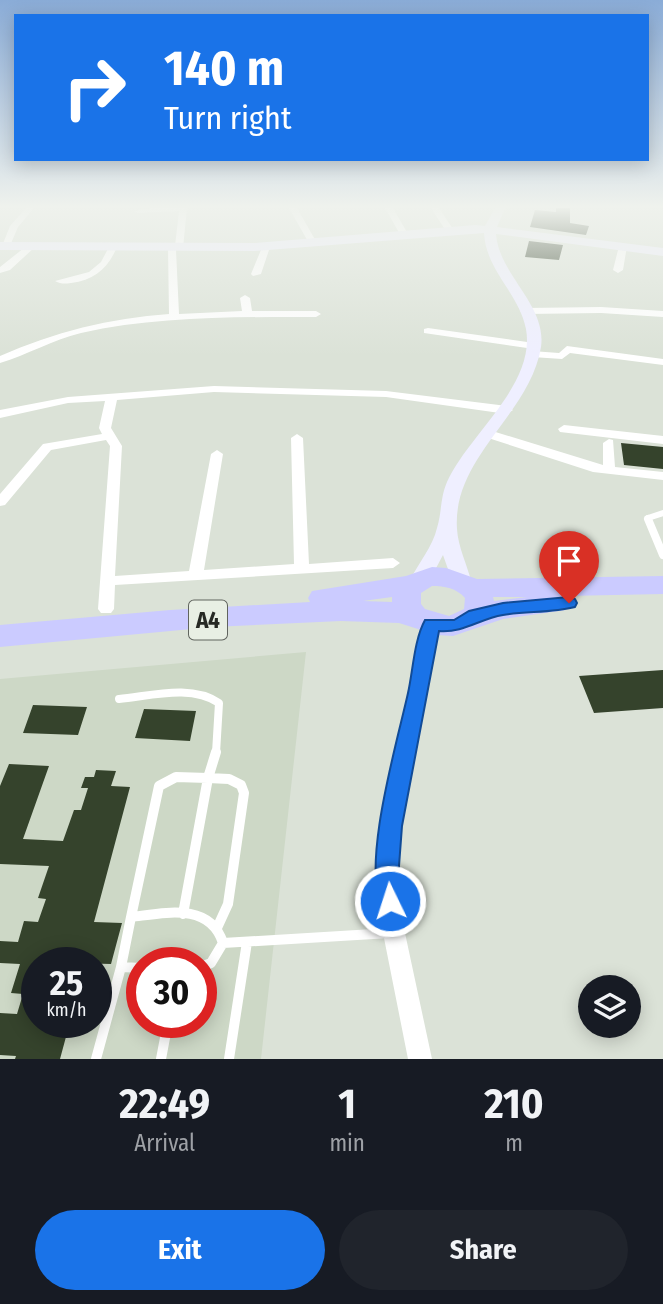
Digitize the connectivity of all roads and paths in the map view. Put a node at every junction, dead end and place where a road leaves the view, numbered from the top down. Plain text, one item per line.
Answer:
1 (19, 257) edge
2 (109, 257) edge
3 (176, 257) edge
4 (262, 257) edge
5 (496, 257) edge
6 (621, 257) edge
7 (0, 270) edge
8 (618, 270) dead end
9 (256, 275) dead end
10 (60, 281) dead end
11 (245, 298) dead end
12 (525, 311) junction
13 (316, 314) dead end
14 (663, 314) edge
15 (247, 315) junction
16 (174, 317) junction
17 (428, 331) dead end
18 (533, 350) junction
19 (0, 360) edge
20 (663, 362) edge
21 (112, 396) junction
22 (507, 410) junction
23 (0, 414) edge
24 (564, 429) dead end
25 (489, 434) junction
26 (110, 436) junction
27 (297, 438) dead end
28 (663, 440) edge
29 (609, 443) dead end
30 (217, 454) dead end
31 (609, 470) junction
32 (663, 476) edge
33 (0, 502) edge
34 (663, 513) edge
35 (447, 529) junction
36 (663, 555) edge
37 (393, 563) dead end
38 (302, 569) junction
39 (196, 576) junction
40 (417, 582) junction
41 (663, 585) edge
42 (107, 595) junction
43 (469, 595) junction
44 (663, 599) edge
45 (0, 619) edge
46 (423, 620) junction
47 (0, 636) edge
48 (119, 699) dead end
49 (208, 778) junction
50 (183, 914) junction
51 (131, 917) junction
52 (217, 928) junction
53 (394, 933) junction
54 (223, 943) junction
55 (247, 943) junction
56 (217, 953) edge
57 (121, 967) junction
58 (126, 967) edge
59 (165, 1038) edge
60 (96, 1059) edge
61 (161, 1059) edge
62 (229, 1059) edge
63 (420, 1059) edge

1 - 7 street
2 - 10 street
3 - 16 street
4 - 9 street
5 - 12 street
6 - 8 street
11 - 15 street
12 - 14 street
12 - 18 street
13 - 15 street
15 - 16 street
16 - 19 street
17 - 18 street
18 - 20 street
18 - 22 street
21 - 22 street
21 - 23 street
21 - 26 street
22 - 25 street
24 - 28 street
25 - 31 street
25 - 35 street
26 - 33 street
26 - 42 street
27 - 38 street
29 - 31 street
30 - 39 street
31 - 32 street
34 - 36 lane
35 - 40 street
35 - 43 street
37 - 38 street
38 - 39 street
39 - 42 street
40 - 42 highway, A4
40 - 43 highway, A4
40 - 46 highway
41 - 43 highway, A4
42 - 45 highway, A4
43 - 44 highway, A4
43 - 46 highway, A4
46 - 47 highway, A4
46 - 53 street
48 - 49 lane
49 - 50 lane
49 - 51 lane
49 - 52 lane
50 - 51 lane
50 - 52 lane
51 - 57 lane
52 - 54 lane
53 - 55 lane
53 - 63 street
54 - 55 lane
54 - 56 lane
55 - 62 lane
57 - 58 lane
57 - 60 lane
59 - 61 lane

